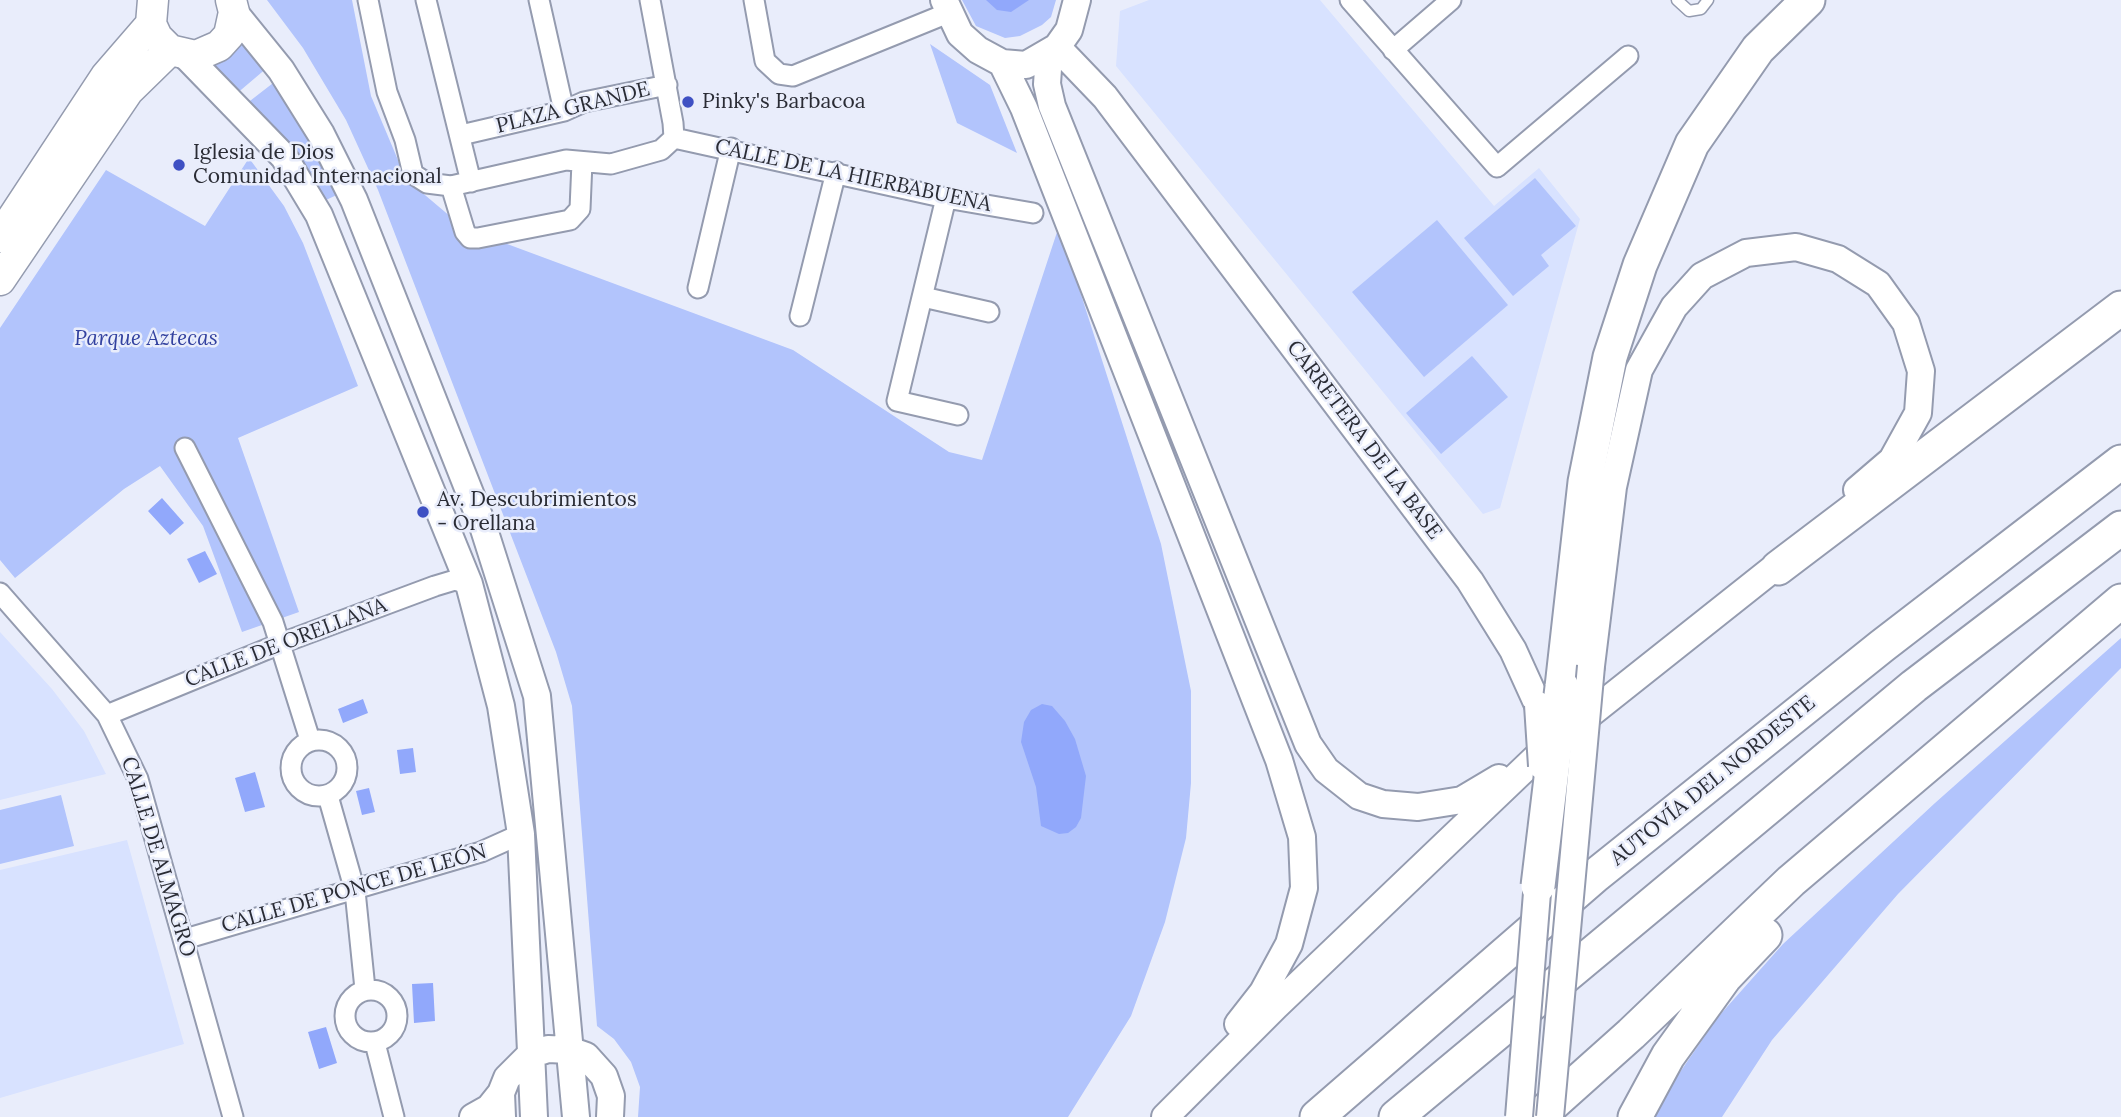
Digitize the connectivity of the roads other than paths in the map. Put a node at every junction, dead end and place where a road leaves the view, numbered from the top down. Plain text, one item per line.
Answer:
1 (368, 0) edge
2 (426, 0) edge
3 (539, 0) edge
4 (650, 0) edge
5 (754, 0) edge
6 (1077, 0) edge
7 (1350, 0) edge
8 (1451, 0) edge
9 (1676, 0) edge
10 (1708, 0) edge
11 (1808, 0) edge
12 (233, 6) edge
13 (946, 6) edge
14 (152, 12) edge
15 (1053, 51) junction
16 (1393, 51) junction
17 (178, 53) junction
18 (1628, 56) dead end
19 (1002, 63) junction
20 (667, 85) junction
21 (564, 111) junction
22 (461, 135) junction
23 (674, 138) junction
24 (731, 148) junction
25 (582, 162) junction
26 (836, 172) junction
27 (471, 181) junction
28 (451, 186) junction
29 (946, 198) junction
30 (1033, 213) dead end
31 (0, 237) edge
32 (0, 280) edge
33 (698, 288) dead end
34 (923, 297) junction
35 (2121, 309) edge
36 (989, 313) dead end
37 (800, 316) dead end
38 (958, 415) dead end
39 (185, 448) dead end
40 (2121, 462) edge
41 (2121, 528) edge
42 (1778, 568) junction
43 (469, 584) junction
44 (0, 593) edge
45 (2116, 605) edge
46 (282, 643) junction
47 (1550, 696) junction
48 (107, 715) junction
49 (310, 740) junction
50 (1542, 752) junction
51 (328, 796) junction
52 (521, 834) junction
53 (1538, 886) joint
54 (355, 891) junction
55 (185, 939) junction
56 (365, 989) junction
57 (375, 1043) junction
58 (569, 1050) junction
59 (530, 1055) junction
60 (502, 1105) edge
61 (233, 1117) edge
62 (394, 1117) edge
63 (473, 1117) edge
64 (534, 1117) edge
65 (576, 1117) edge
66 (610, 1117) edge
67 (1164, 1117) edge
68 (1317, 1117) edge
69 (1396, 1117) edge
70 (1519, 1117) edge
71 (1538, 1117) edge
72 (1550, 1117) edge
73 (1635, 1117) edge

1 - 28 street
2 - 22 street
3 - 21 street
4 - 20 street
5 - 13 street
6 - 15 street
7 - 16 street
8 - 16 street
9 - 10 lane
11 - 47 highway
12 - 17 main road
12 - 58 street
13 - 19 street
14 - 17 main road
14 - 31 main road
15 - 19 street
15 - 47 street, CARRETERA DE LA BASE
15 - 50 street
16 - 18 street
17 - 32 main road
17 - 43 street
19 - 67 street
20 - 21 street, PLAZA GRANDE
20 - 23 street, PLAZA GRANDE
21 - 22 street, PLAZA GRANDE
22 - 27 street
23 - 24 street, CALLE DE LA HIERBABUENA
23 - 25 street
24 - 26 street, CALLE DE LA HIERBABUENA
24 - 33 street
25 - 27 street
25 - 28 street
26 - 29 street, CALLE DE LA HIERBABUENA
26 - 37 street
27 - 28 street
29 - 30 street, CALLE DE LA HIERBABUENA
29 - 34 street
34 - 36 street
34 - 38 street
35 - 42 highway
39 - 46 street
40 - 68 highway, AUTOVÍA DEL NORDESTE
41 - 69 highway
42 - 50 street
42 - 72 street, bridge
43 - 46 street, CALLE DE ORELLANA
43 - 52 street
44 - 48 street, CALLE DE ALMAGRO
45 - 71 highway
45 - 73 highway
46 - 48 street, CALLE DE ORELLANA
46 - 49 street
47 - 53 highway, bridge
48 - 55 street, CALLE DE ALMAGRO
49 - 51 street
49 - 51 street
50 - 67 street
51 - 54 street
52 - 54 street, CALLE DE PONCE DE LEÓN
52 - 59 street
53 - 70 street, bridge
54 - 55 street, CALLE DE PONCE DE LEÓN
54 - 56 street
55 - 61 street, CALLE DE ALMAGRO
56 - 57 street
56 - 57 street
57 - 62 street
58 - 59 street
58 - 65 street
58 - 66 street
59 - 60 street
59 - 64 street
60 - 63 street

